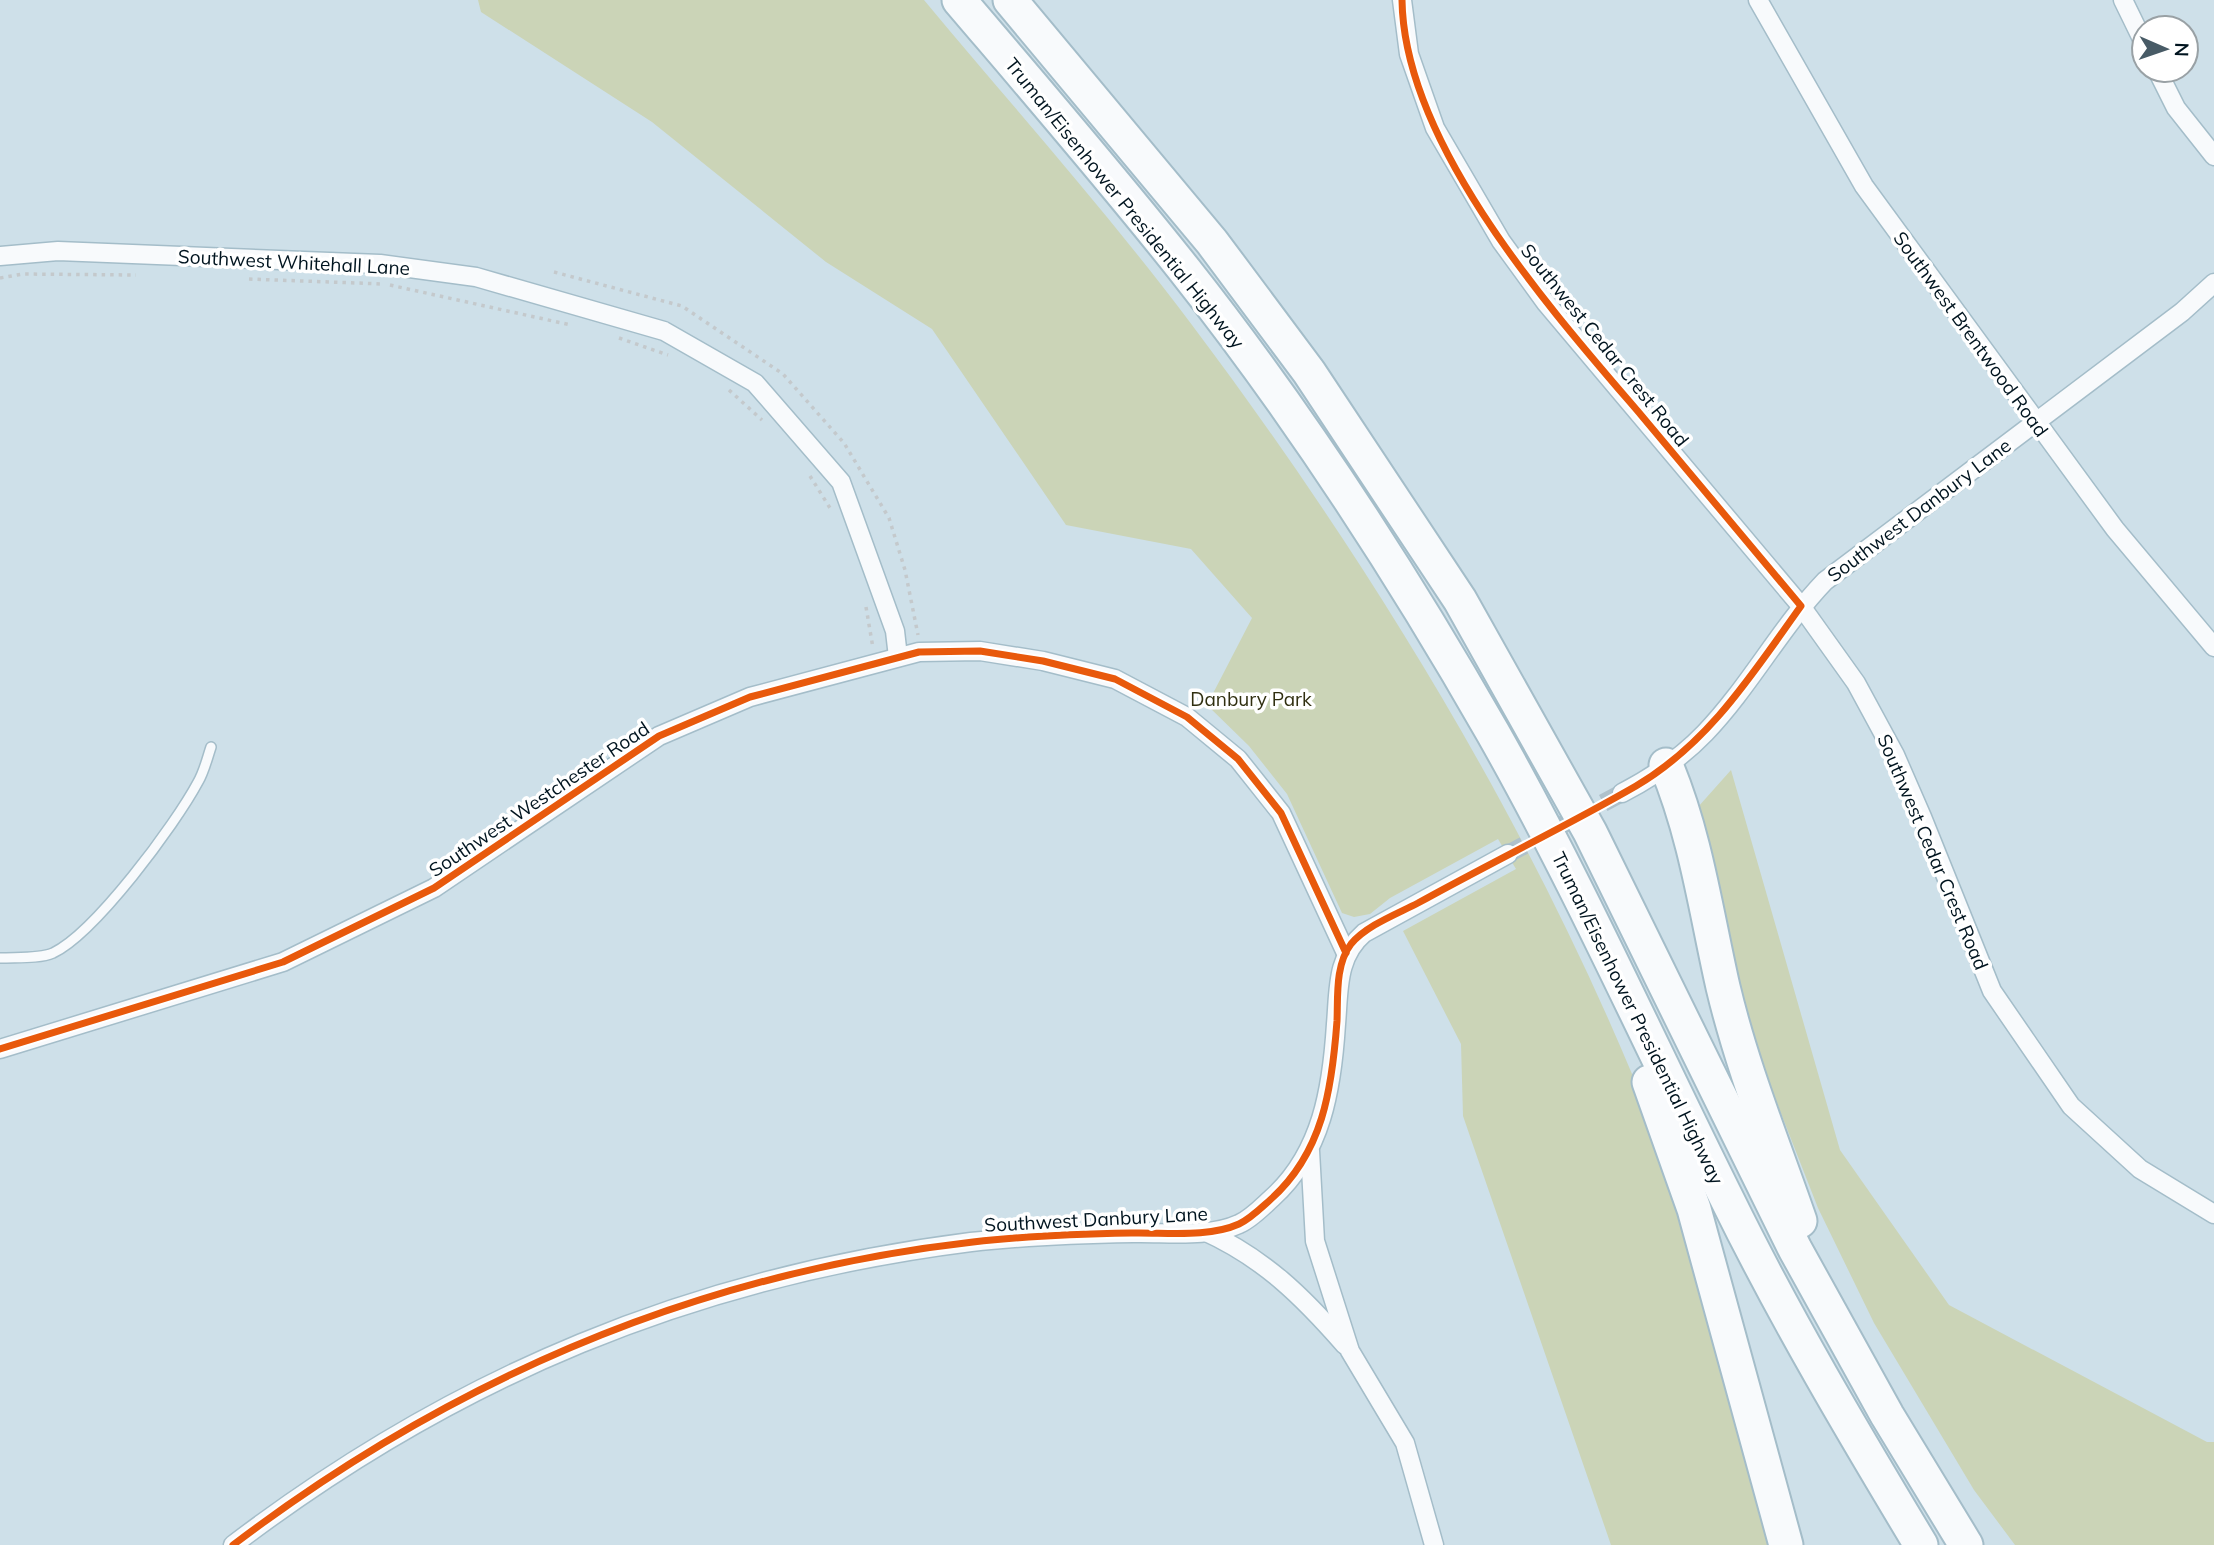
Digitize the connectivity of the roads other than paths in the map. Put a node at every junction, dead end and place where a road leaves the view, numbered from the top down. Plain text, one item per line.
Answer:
1 (959, 0) edge
2 (1010, 0) edge
3 (1402, 0) edge
4 (1758, 0) edge
5 (2164, 84) edge
6 (2214, 156) edge
7 (0, 256) edge
8 (2214, 283) edge
9 (2035, 423) junction
10 (1801, 606) junction
11 (2214, 647) edge
12 (898, 657) junction
13 (211, 747) dead end
14 (1666, 765) junction
15 (1622, 793) tunnel mouth
16 (1508, 854) tunnel mouth
17 (1578, 893) junction
18 (1346, 953) junction
19 (0, 958) edge
20 (0, 1049) edge
21 (1310, 1151) junction
22 (2214, 1214) edge
23 (1204, 1231) junction
24 (1835, 1322) junction
25 (1350, 1350) junction
26 (1887, 1415) junction
27 (233, 1545) edge
28 (1434, 1545) edge
29 (1786, 1545) edge
30 (1921, 1545) edge
31 (1966, 1545) edge
32 (1991, 1545) edge

1 - 17 highway, Truman/Eisenhower Presidential Highway
2 - 24 highway, Truman/Eisenhower Presidential Highway
3 - 10 street, Southwest Cedar Crest Road
4 - 9 street, Southwest Brentwood Road
5 - 6 street
7 - 12 street, Southwest Whitehall Lane
8 - 9 street, Southwest Danbury Lane
9 - 10 street, Southwest Danbury Lane
9 - 11 street, Southwest Brentwood Road
10 - 14 street, Southwest Danbury Lane
10 - 22 street, Southwest Cedar Crest Road
12 - 18 street, Southwest Westchester Road
12 - 20 street, Southwest Westchester Road
13 - 19 lane
14 - 15 street, Southwest Danbury Lane
14 - 24 highway
16 - 18 street
17 - 29 highway
17 - 30 highway, Truman/Eisenhower Presidential Highway
18 - 21 street, Southwest Danbury Lane
21 - 23 street, Southwest Danbury Lane
21 - 25 street
23 - 25 street, Southwest Danbury Lane
23 - 27 street, Southwest Danbury Lane
24 - 26 highway, Truman/Eisenhower Presidential Highway
25 - 28 street
26 - 31 highway, Truman/Eisenhower Presidential Highway
26 - 32 highway

